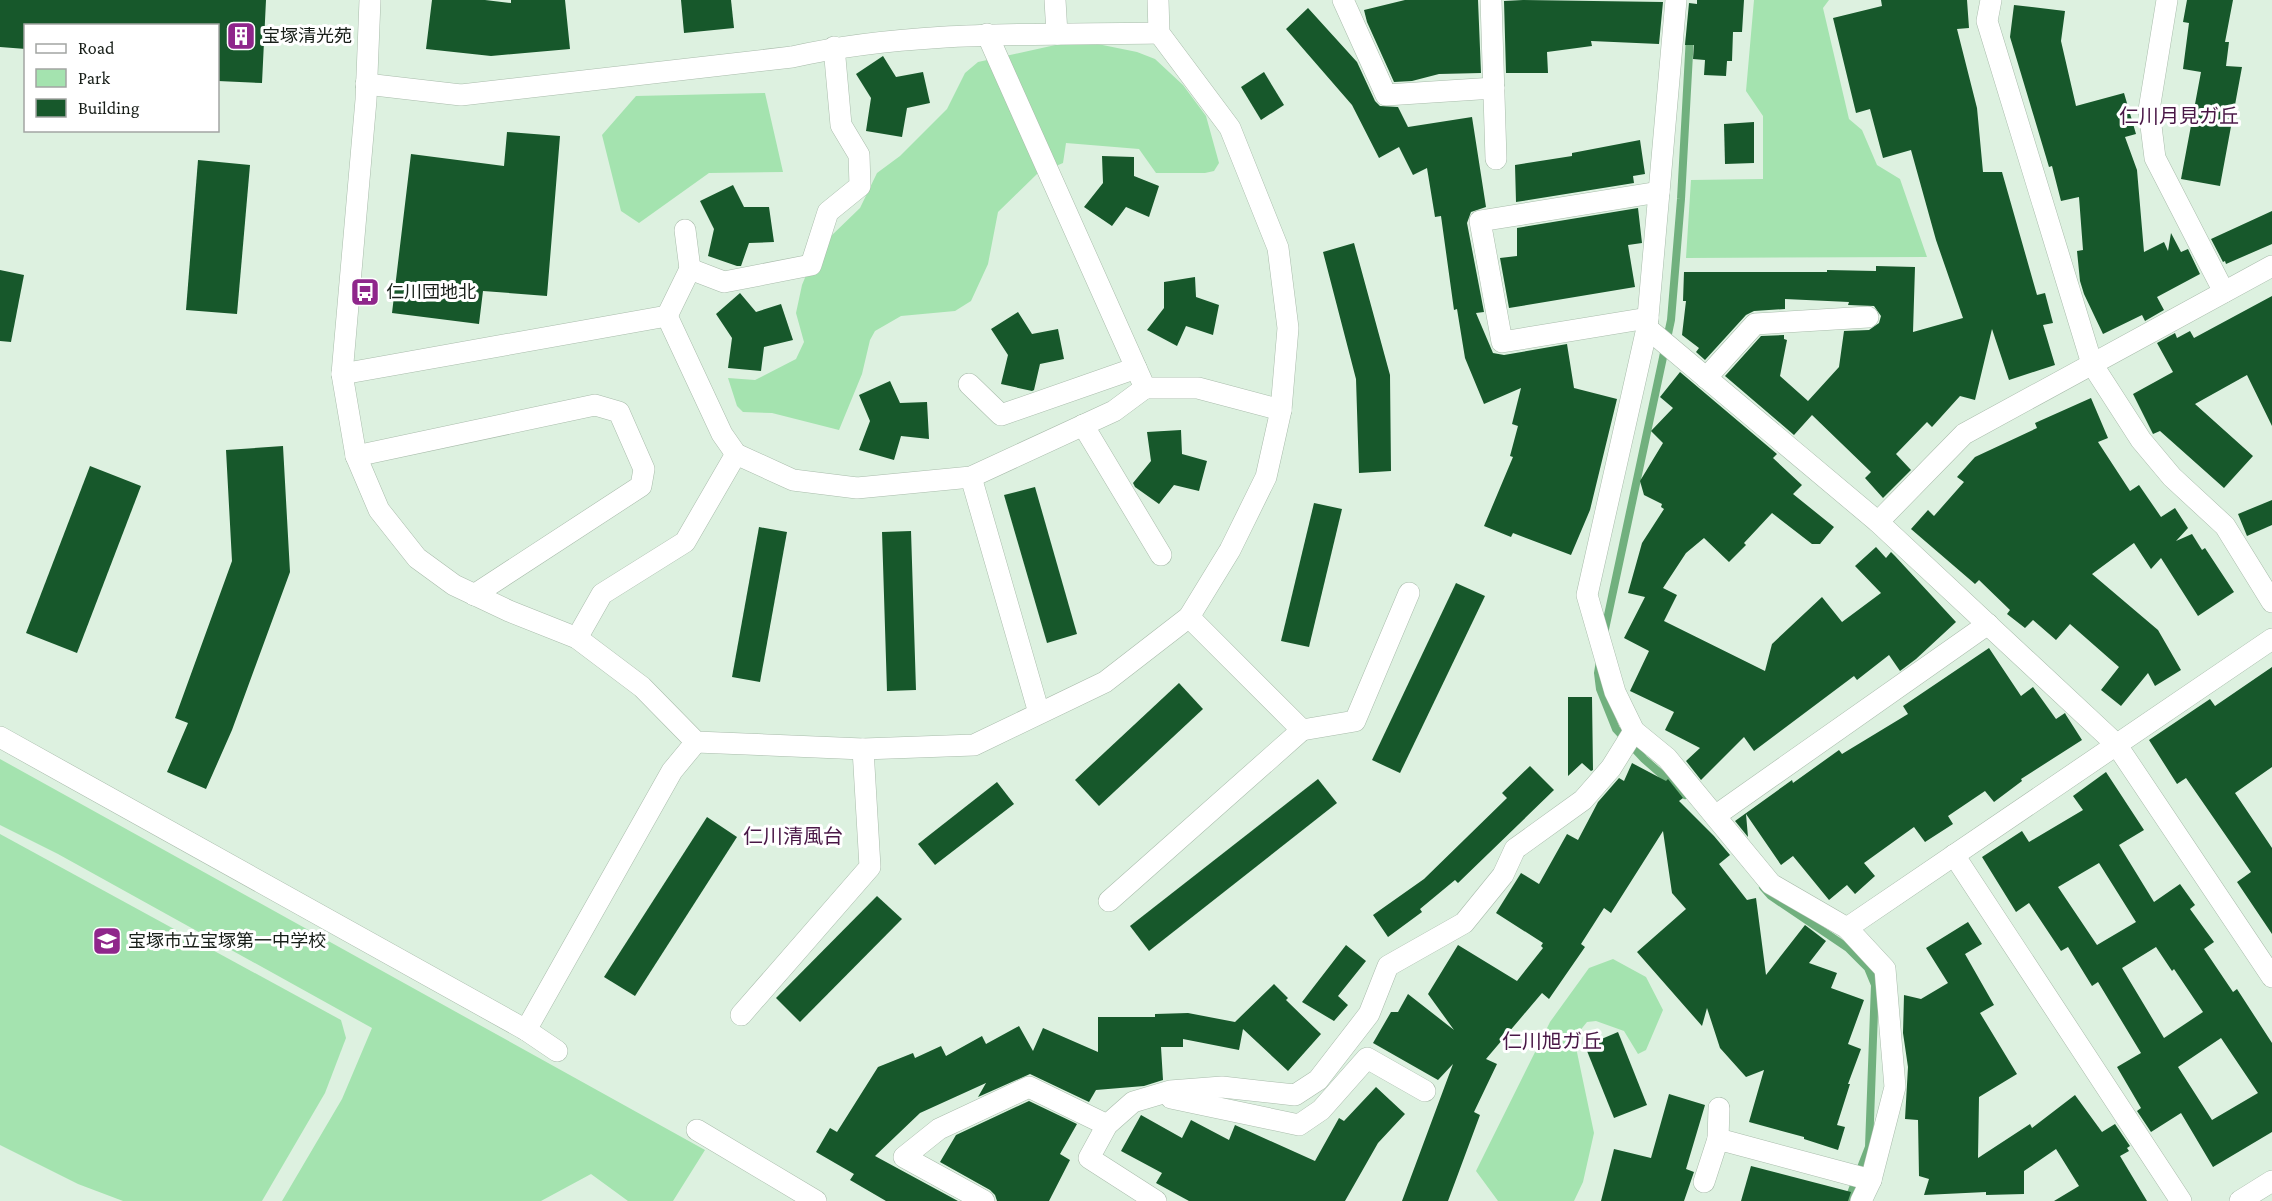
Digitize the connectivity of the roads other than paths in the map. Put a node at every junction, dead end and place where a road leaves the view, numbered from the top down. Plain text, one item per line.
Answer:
1 (370, 0) edge
2 (1055, 0) edge
3 (1158, 0) edge
4 (1343, 0) edge
5 (1491, 0) edge
6 (1676, 0) edge
7 (1991, 0) edge
8 (2167, 0) edge
9 (1159, 33) junction
10 (987, 34) junction
11 (1057, 34) junction
12 (834, 47) junction
13 (366, 84) junction
14 (1494, 88) junction
15 (1496, 159) dead end
16 (1659, 192) junction
17 (686, 230) dead end
18 (2272, 266) edge
19 (690, 269) junction
20 (2224, 292) junction
21 (667, 316) junction
22 (1868, 317) dead end
23 (1648, 326) junction
24 (2092, 364) junction
25 (1136, 368) junction
26 (342, 374) junction
27 (1706, 378) junction
28 (969, 384) dead end
29 (1144, 388) junction
30 (1281, 410) junction
31 (1083, 425) junction
32 (736, 454) junction
33 (356, 456) junction
34 (971, 477) junction
35 (1878, 522) junction
36 (1161, 555) dead end
37 (1409, 593) dead end
38 (474, 595) junction
39 (2272, 602) edge
40 (1189, 617) junction
41 (1988, 624) junction
42 (577, 639) junction
43 (2272, 639) edge
44 (1039, 713) junction
45 (1302, 730) junction
46 (1633, 732) junction
47 (0, 737) edge
48 (696, 742) junction
49 (2116, 744) junction
50 (863, 749) junction
51 (1716, 816) junction
52 (1954, 855) junction
53 (1109, 901) dead end
54 (1847, 928) junction
55 (2272, 977) edge
56 (741, 1015) dead end
57 (526, 1030) junction
58 (557, 1051) dead end
59 (1425, 1091) dead end
60 (1157, 1095) junction
61 (1719, 1108) dead end
62 (1107, 1125) junction
63 (697, 1130) dead end
64 (1718, 1139) junction
65 (2272, 1181) edge
66 (1704, 1182) dead end
67 (1869, 1191) edge
68 (816, 1201) edge
69 (984, 1201) edge
70 (1156, 1201) edge
71 (2181, 1201) edge
72 (2240, 1201) edge

1 - 13 street
2 - 11 street
3 - 9 street
4 - 14 street
5 - 14 street
6 - 16 street
7 - 24 street
8 - 20 street
9 - 11 street
9 - 30 street
10 - 11 street
10 - 12 street
10 - 25 street
12 - 13 street
12 - 19 street
13 - 26 street
14 - 15 street
16 - 23 street
16 - 23 street
17 - 19 street
18 - 20 street
19 - 21 street
20 - 24 street
21 - 26 street
21 - 32 street
22 - 27 street
23 - 27 street
23 - 46 street
24 - 35 street
24 - 39 street
25 - 28 street
25 - 29 street
26 - 33 street
27 - 35 street
29 - 30 street
29 - 31 street
30 - 40 street
31 - 34 street
31 - 36 street
32 - 34 street
32 - 42 street
33 - 38 street
33 - 38 street
34 - 44 street
35 - 41 street
37 - 45 street
38 - 42 street
40 - 44 street
40 - 45 street
41 - 49 street
41 - 51 street
42 - 48 street
43 - 49 street
44 - 50 street
45 - 53 street
46 - 51 street
46 - 60 street
47 - 57 street
48 - 50 street
48 - 57 street
49 - 52 street
49 - 55 street
50 - 56 street
51 - 54 street
52 - 54 street
52 - 71 street
54 - 67 street
57 - 58 street
59 - 60 street
60 - 62 street
61 - 64 street
62 - 69 street
62 - 70 street
63 - 68 street
64 - 66 street
64 - 67 street
65 - 72 street

